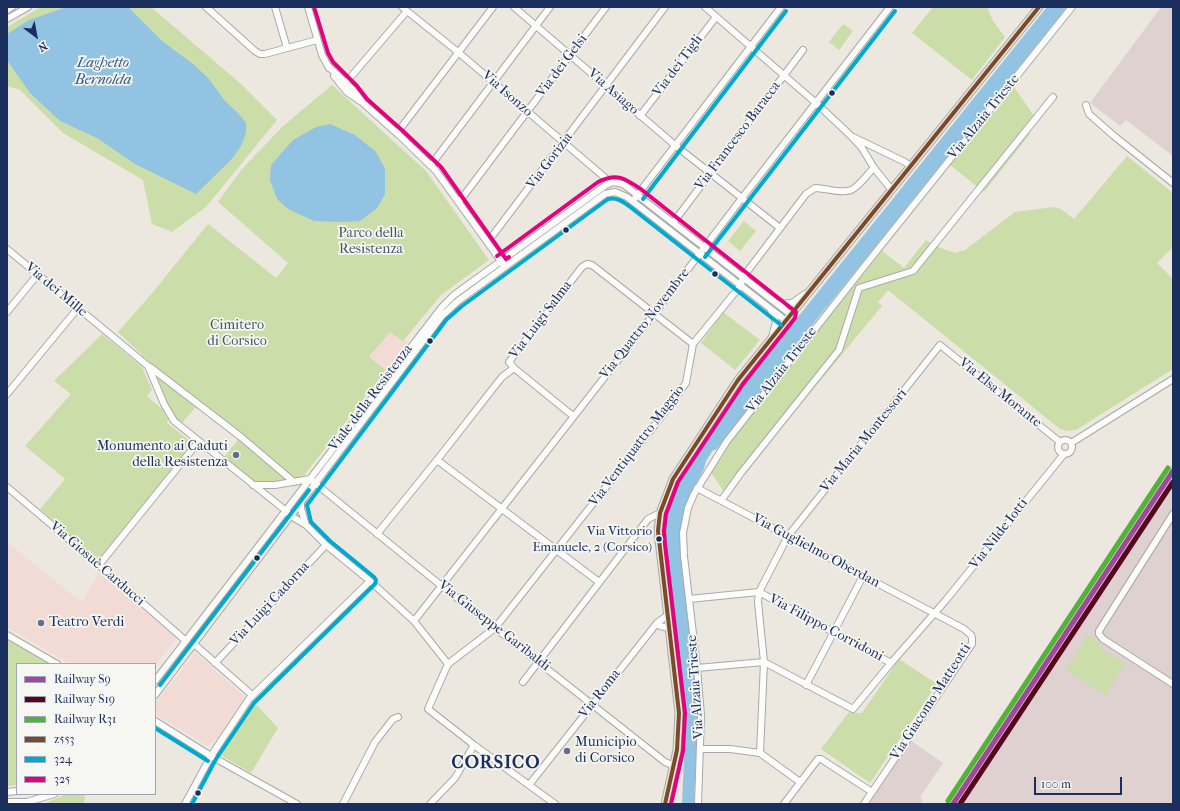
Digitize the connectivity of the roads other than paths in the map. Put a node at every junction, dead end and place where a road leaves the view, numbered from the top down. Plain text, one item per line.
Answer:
1 (12, 7) edge
2 (28, 7) edge
3 (206, 7) edge
4 (275, 7) edge
5 (308, 7) edge
6 (493, 7) edge
7 (514, 7) edge
8 (550, 7) edge
9 (606, 7) edge
10 (665, 7) edge
11 (705, 7) edge
12 (781, 7) edge
13 (890, 7) edge
14 (1039, 7) edge
15 (1072, 7) edge
16 (404, 9) edge
17 (7, 10) edge
18 (716, 17) junction
19 (7, 19) edge
20 (535, 25) junction
21 (317, 40) junction
22 (751, 47) junction
23 (287, 48) junction
24 (803, 50) dead end
25 (458, 52) junction
26 (570, 55) junction
27 (783, 75) junction
28 (493, 82) junction
29 (344, 85) junction
30 (606, 86) junction
31 (1053, 97) dead end
32 (816, 103) junction
33 (1086, 105) dead end
34 (528, 112) junction
35 (640, 116) junction
36 (397, 133) junction
37 (850, 135) junction
38 (564, 142) junction
39 (676, 146) junction
40 (431, 165) junction
41 (910, 166) junction
42 (874, 168) junction
43 (710, 173) junction
44 (610, 182) junction
45 (1173, 183) edge
46 (891, 189) junction
47 (638, 195) junction
48 (742, 198) junction
49 (633, 201) junction
50 (459, 202) junction
51 (674, 223) junction
52 (780, 228) junction
53 (493, 235) dead end
54 (704, 247) junction
55 (7, 249) edge
56 (700, 253) junction
57 (501, 261) junction
58 (505, 267) junction
59 (38, 274) junction
60 (743, 277) junction
61 (741, 285) junction
62 (809, 290) junction
63 (778, 304) junction
64 (769, 307) junction
65 (78, 308) junction
66 (7, 312) edge
67 (654, 314) junction
68 (790, 314) junction
69 (785, 320) junction
70 (772, 337) junction
71 (694, 344) junction
72 (940, 346) joint
73 (148, 366) junction
74 (398, 368) junction
75 (514, 368) junction
76 (1173, 379) edge
77 (7, 394) edge
78 (573, 416) junction
79 (199, 442) junction
80 (1060, 442) junction
81 (1071, 443) junction
82 (1064, 454) junction
83 (437, 460) junction
84 (313, 481) junction
85 (294, 482) junction
86 (253, 485) junction
87 (7, 487) edge
88 (697, 488) junction
89 (723, 498) dead end
90 (301, 503) junction
91 (502, 508) junction
92 (286, 510) junction
93 (660, 513) junction
94 (1173, 514) edge
95 (291, 516) junction
96 (306, 525) junction
97 (377, 534) junction
98 (788, 536) junction
99 (326, 544) junction
100 (557, 550) junction
101 (99, 565) junction
102 (863, 576) junction
103 (370, 581) junction
104 (599, 582) junction
105 (442, 585) junction
106 (759, 592) junction
107 (689, 599) junction
108 (935, 614) junction
109 (668, 615) junction
110 (414, 621) junction
111 (657, 623) junction
112 (495, 628) junction
113 (669, 628) junction
114 (834, 632) junction
115 (7, 635) edge
116 (186, 641) junction
117 (194, 644) junction
118 (539, 662) junction
119 (764, 662) junction
120 (55, 663) edge
121 (215, 663) junction
122 (891, 663) junction
123 (448, 664) junction
124 (697, 668) junction
125 (156, 680) edge
126 (523, 682) dead end
127 (1173, 684) edge
128 (806, 685) junction
129 (156, 694) edge
130 (252, 695) junction
131 (592, 704) junction
132 (398, 717) dead end
133 (156, 722) edge
134 (474, 745) junction
135 (700, 749) junction
136 (760, 752) junction
137 (211, 756) junction
138 (674, 766) junction
139 (800, 782) junction
140 (529, 785) junction
141 (872, 792) junction
142 (50, 795) edge
143 (35, 799) edge
144 (7, 802) edge
145 (27, 803) edge
146 (434, 803) edge
147 (185, 804) edge
148 (297, 804) edge
149 (343, 804) edge
150 (555, 804) edge
151 (665, 804) edge
152 (698, 804) edge
153 (784, 804) edge
154 (864, 804) edge

1 - 17 street
2 - 19 street
3 - 23 street
4 - 23 street
5 - 21 street
6 - 25 street
7 - 20 street, Via Asiago
8 - 20 street
9 - 26 street, Via dei Gelsi
10 - 30 street, Via Gorizia
11 - 18 street
12 - 22 street
13 - 32 street, Via Quattro Novembre
14 - 41 main road
15 - 88 street, Via Alzaia Trieste
16 - 25 street, Via Isonzo
16 - 29 street
18 - 22 street
18 - 35 street, Via dei Tigli
20 - 26 street, Via Asiago
20 - 28 street
21 - 23 street
21 - 29 street
22 - 27 street
22 - 39 street
24 - 27 street, Via Francesco Baracca
25 - 28 street, Via Isonzo
25 - 36 street
26 - 30 street, Via Asiago
26 - 34 street, Via dei Gelsi
27 - 32 street
27 - 43 street, Via Francesco Baracca
28 - 34 street, Via Isonzo
28 - 40 street
29 - 36 street
30 - 35 street, Via Asiago
30 - 38 street, Via Gorizia
31 - 89 street
32 - 37 street
32 - 48 street, Via Quattro Novembre
33 - 45 street
34 - 38 street, Via Isonzo
34 - 50 street, Via dei Gelsi
35 - 39 street, Via Asiago
36 - 40 street
37 - 41 street
37 - 42 street
38 - 44 street, Via Isonzo
38 - 53 street, Via Gorizia
39 - 43 street, Via Asiago
39 - 47 street
40 - 50 street
41 - 46 main road
42 - 46 street
42 - 52 street
43 - 48 street, Via Asiago
43 - 51 street, Via Francesco Baracca
44 - 47 street
44 - 57 street, Viale della Resistenza
46 - 62 main road
47 - 49 street
47 - 51 street
48 - 52 street, Via Asiago
48 - 54 street, Via Quattro Novembre
49 - 56 street, Viale della Resistenza
49 - 58 street, Viale della Resistenza
50 - 57 street
51 - 54 street
52 - 60 street
54 - 56 street, Via Quattro Novembre
54 - 60 street
55 - 59 street, Via dei Mille
56 - 61 street, Viale della Resistenza
56 - 67 street, Via Quattro Novembre
57 - 58 street
57 - 74 street, Viale della Resistenza
58 - 74 street, Viale della Resistenza
59 - 65 street, Via dei Mille
59 - 66 street
60 - 61 street
60 - 63 street
61 - 64 street, Viale della Resistenza
61 - 71 street, Via Ventiquattro Maggio
62 - 63 street
62 - 68 main road
63 - 68 street
64 - 69 street, Viale della Resistenza
64 - 70 street
65 - 73 street, Via dei Mille
65 - 77 street
67 - 71 street, Via Luigi Salma
67 - 75 street, Via Luigi Salma
67 - 78 street, Via Quattro Novembre
68 - 69 main road
69 - 70 main road
70 - 93 main road
71 - 100 street, Via Ventiquattro Maggio
72 - 80 street, Via Elsa Morante
72 - 98 street, Via Maria Montessori
73 - 79 street
73 - 85 street, Via dei Mille
74 - 84 street, Viale della Resistenza
75 - 78 street
75 - 83 street, Via Luigi Salma
76 - 81 street
78 - 91 street, Via Quattro Novembre
79 - 86 street
79 - 101 street
80 - 81 street
80 - 82 street
81 - 82 street
82 - 108 street, Via Nilde Iotti
83 - 91 street
83 - 97 street, Via Luigi Salma
84 - 85 street
84 - 90 street, Viale della Resistenza
84 - 92 street, Viale della Resistenza
84 - 97 street, Via Giuseppe Garibaldi
85 - 86 street
86 - 92 street
87 - 101 street, Via Giosuè Carducci
88 - 98 street, Via Guglielmo Oberdan
88 - 107 street, Via Alzaia Trieste
90 - 95 street, Viale della Resistenza
90 - 96 street
91 - 100 street
91 - 105 street, Via Quattro Novembre
92 - 95 street
92 - 116 street, Viale della Resistenza
93 - 104 street
93 - 109 main road
94 - 127 street
95 - 96 street
95 - 117 street, Viale della Resistenza
96 - 99 street
97 - 105 street, Via Giuseppe Garibaldi
98 - 102 street, Via Guglielmo Oberdan
98 - 106 street, Via Maria Montessori
99 - 103 street
99 - 121 street, Via Luigi Cadorna
100 - 104 street
100 - 112 street, Via Ventiquattro Maggio
101 - 116 street, Via Giosuè Carducci
102 - 108 street, Via Guglielmo Oberdan
102 - 114 street
103 - 110 street
103 - 130 street
104 - 118 street
105 - 110 street, Via Quattro Novembre
105 - 112 street, Via Giuseppe Garibaldi
106 - 107 street, Via Filippo Corridoni
106 - 114 street, Via Filippo Corridoni
106 - 119 street
107 - 124 street, Via Alzaia Trieste
108 - 122 street, Via Nilde Iotti
108 - 141 street, Via Giacomo Matteotti
109 - 111 street, Via Roma
109 - 113 main road
110 - 123 street
111 - 113 street
111 - 131 street, Via Roma
112 - 118 street, Via Giuseppe Garibaldi
112 - 123 street, Via Ventiquattro Maggio
113 - 138 main road
114 - 122 street, Via Filippo Corridoni
114 - 128 street
115 - 120 street
116 - 125 street, Viale della Resistenza
117 - 121 street
117 - 129 street, Viale della Resistenza
118 - 126 street
118 - 131 street, Via Giuseppe Garibaldi
119 - 124 street
119 - 128 street
119 - 136 street
121 - 130 street
122 - 128 street, Via Nilde Iotti
123 - 134 street, Via Ventiquattro Maggio
124 - 135 street, Via Alzaia Trieste
130 - 137 street
131 - 138 street, Via Giuseppe Garibaldi
131 - 140 street, Via Roma
132 - 149 street
133 - 137 street
134 - 140 street
134 - 146 street
135 - 136 street
135 - 152 street, Via Alzaia Trieste
136 - 139 street
137 - 147 street
137 - 148 street
138 - 151 main road
139 - 141 street
139 - 153 street
140 - 150 street
141 - 154 street, Via Giacomo Matteotti
142 - 143 street
143 - 145 street
144 - 145 street

